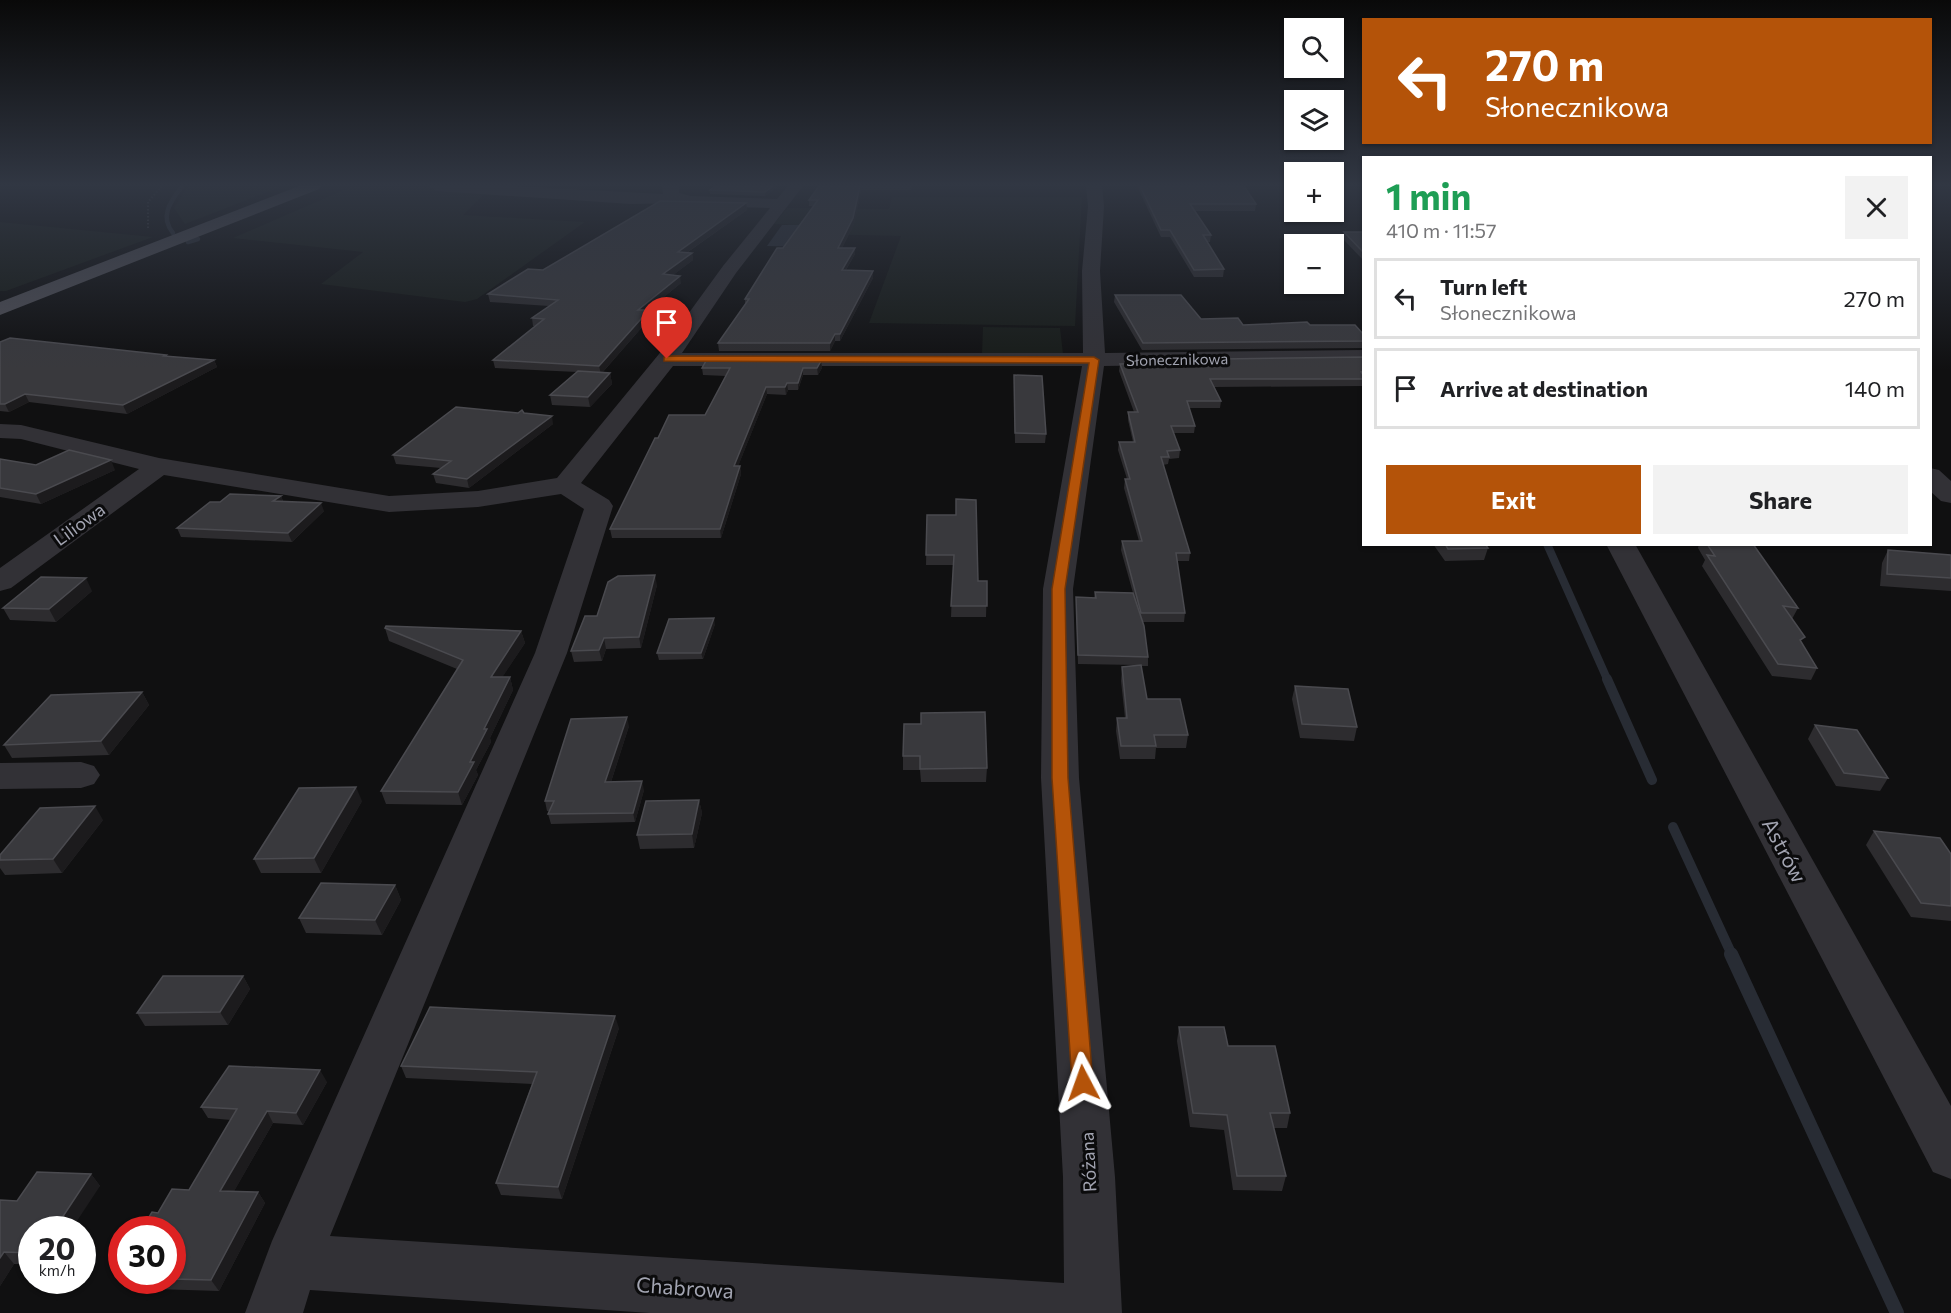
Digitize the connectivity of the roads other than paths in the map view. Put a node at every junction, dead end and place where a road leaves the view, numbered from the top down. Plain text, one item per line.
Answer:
1 (158, 247) edge
2 (747, 247) edge
3 (1093, 247) edge
4 (0, 309) edge
5 (1362, 356) edge
6 (667, 359) junction
7 (1094, 360) junction
8 (7, 435) edge
9 (159, 466) junction
10 (1932, 478) edge
11 (566, 485) junction
12 (1951, 495) edge
13 (1621, 546) edge
14 (0, 582) edge
15 (81, 775) dead end
16 (0, 776) edge
17 (1951, 1155) edge
18 (292, 1261) junction
19 (274, 1313) edge
20 (1078, 1313) edge
21 (1093, 1313) edge

1 - 4 main road
2 - 6 street
3 - 7 street, Różana
5 - 7 street, Słonecznikowa
6 - 7 street, Słonecznikowa
6 - 11 street
7 - 21 street, Różana
8 - 9 street
9 - 11 street
9 - 14 street, Liliowa
10 - 12 street
11 - 18 street
13 - 17 street, Astrów
15 - 16 street
18 - 19 street
18 - 20 street, Chabrowa

